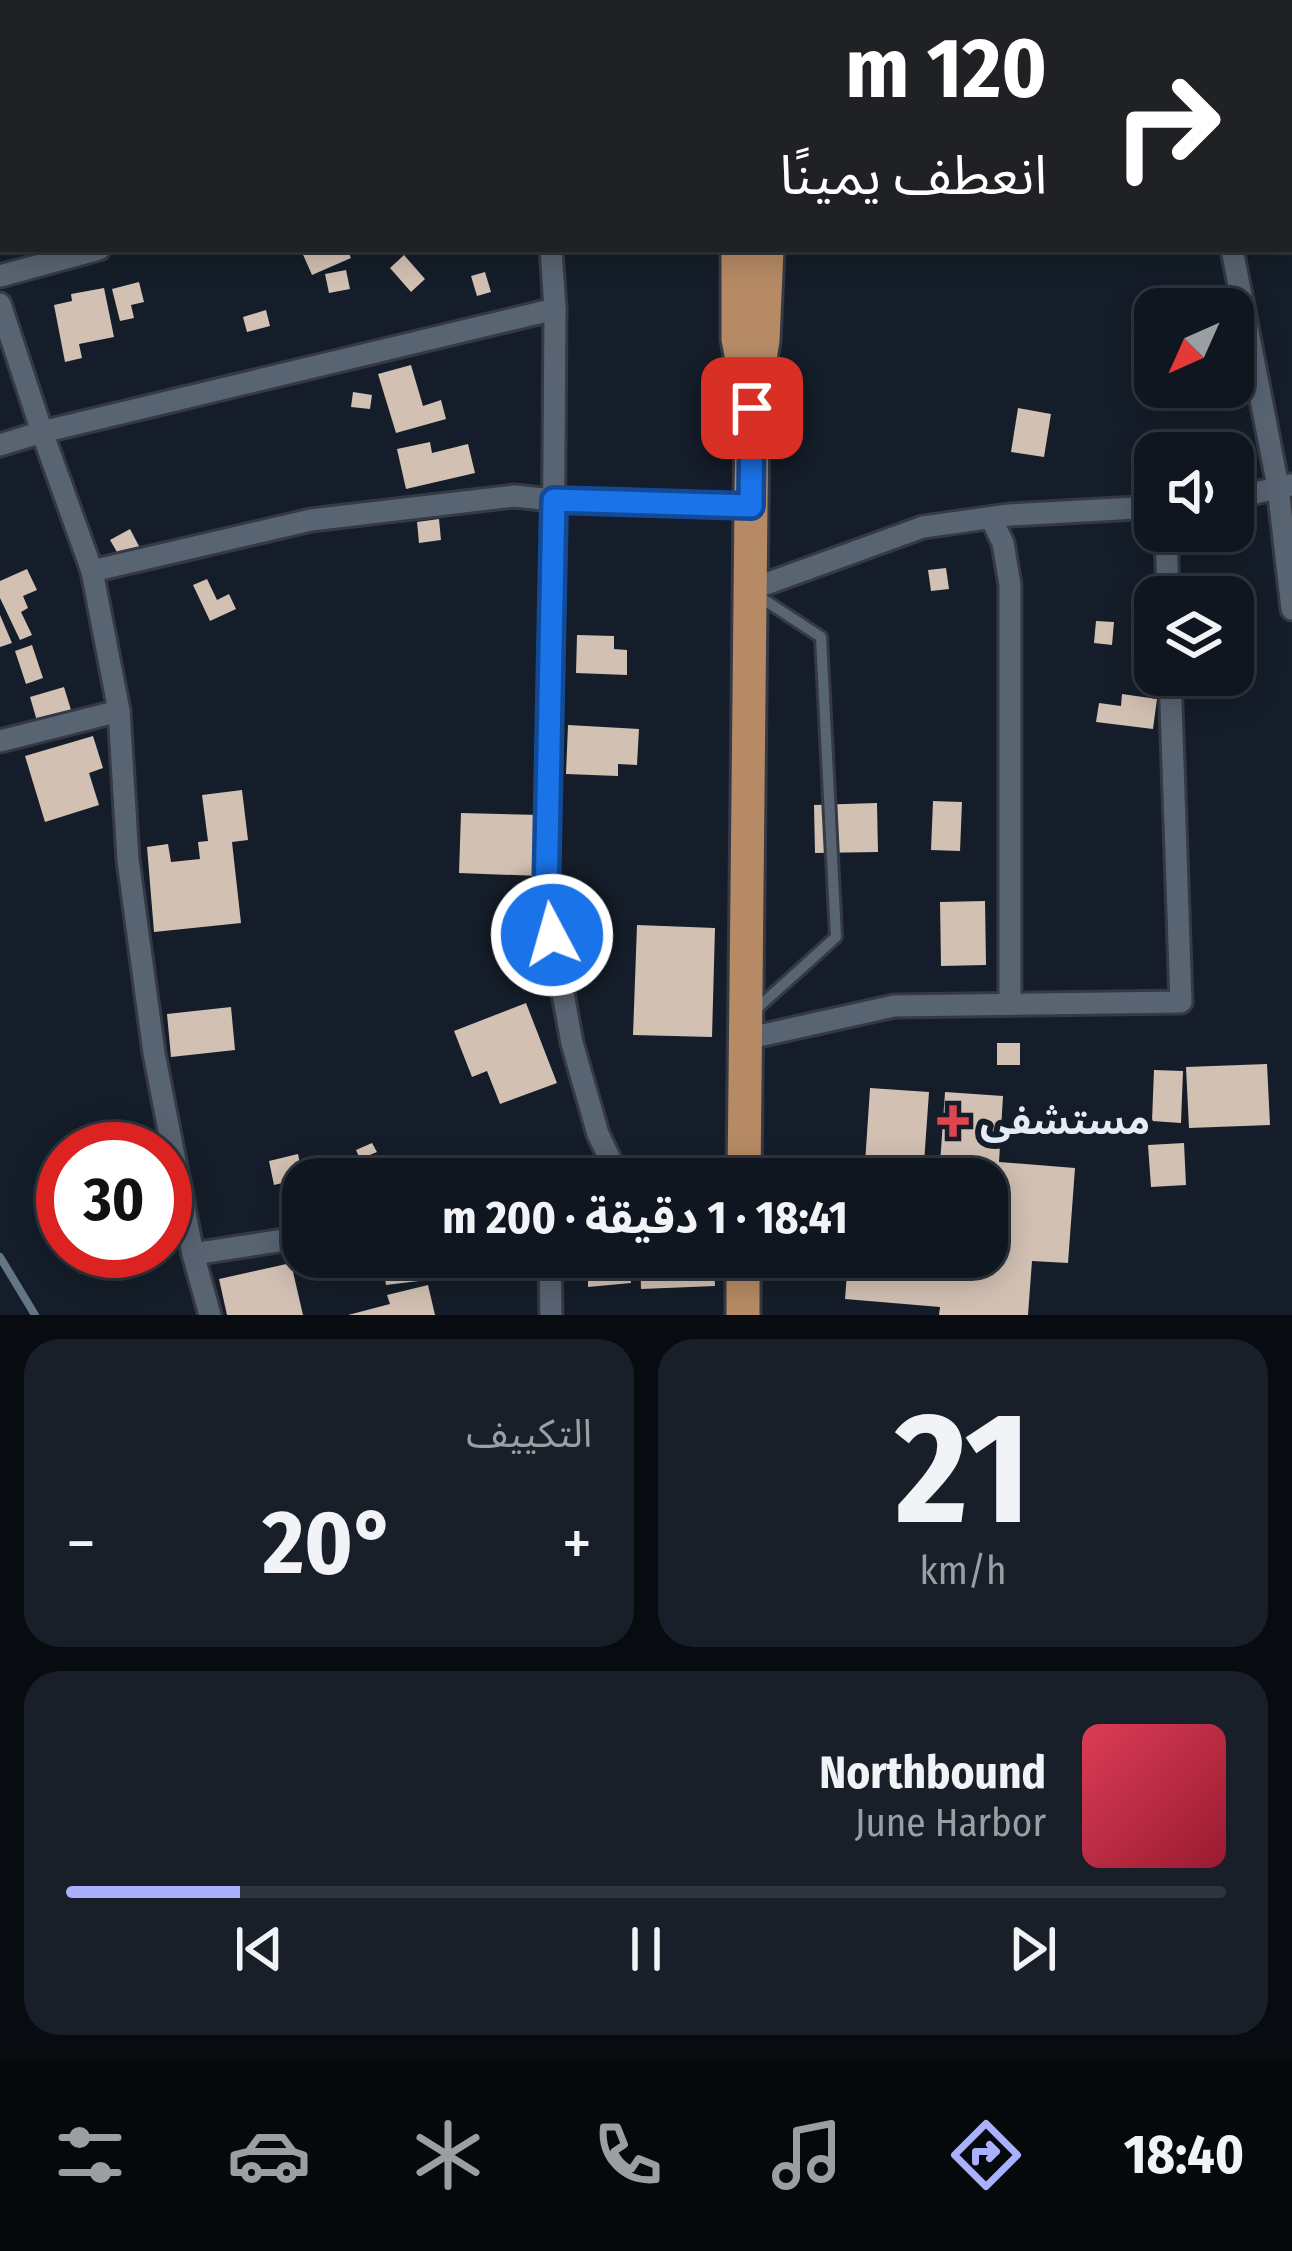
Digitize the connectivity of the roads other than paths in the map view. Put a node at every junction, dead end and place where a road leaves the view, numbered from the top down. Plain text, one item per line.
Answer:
1 (88, 252) edge
2 (551, 252) edge
3 (738, 252) edge
4 (767, 252) edge
5 (1233, 252) edge
6 (0, 276) edge
7 (0, 304) edge
8 (555, 309) junction
9 (752, 408) junction
10 (42, 432) junction
11 (0, 445) edge
12 (1285, 486) edge
13 (1254, 493) edge
14 (554, 500) junction
15 (751, 506) junction
16 (1134, 508) edge
17 (991, 518) junction
18 (92, 572) junction
19 (749, 590) junction
20 (1292, 609) edge
21 (1171, 696) edge
22 (119, 711) junction
23 (0, 741) edge
24 (1010, 1004) junction
25 (745, 1028) junction
26 (609, 1158) edge
27 (744, 1158) edge
28 (282, 1240) edge
29 (194, 1254) junction
30 (550, 1278) edge
31 (743, 1278) edge
32 (210, 1315) edge
33 (551, 1315) edge
34 (743, 1315) edge

1 - 6 street
2 - 8 street
3 - 9 main road
4 - 9 main road
5 - 12 street
7 - 10 street
8 - 10 street
8 - 14 street
9 - 15 main road
10 - 11 street
10 - 18 street
12 - 13 street
12 - 20 street
14 - 15 street
14 - 18 street
14 - 26 street
15 - 19 main road
16 - 17 street
17 - 19 street
17 - 24 street
18 - 22 street
19 - 25 main road
19 - 25 lane
21 - 24 street
22 - 23 street
22 - 29 street
24 - 25 street
25 - 27 main road
28 - 29 street
29 - 32 street
30 - 33 street
31 - 34 main road

